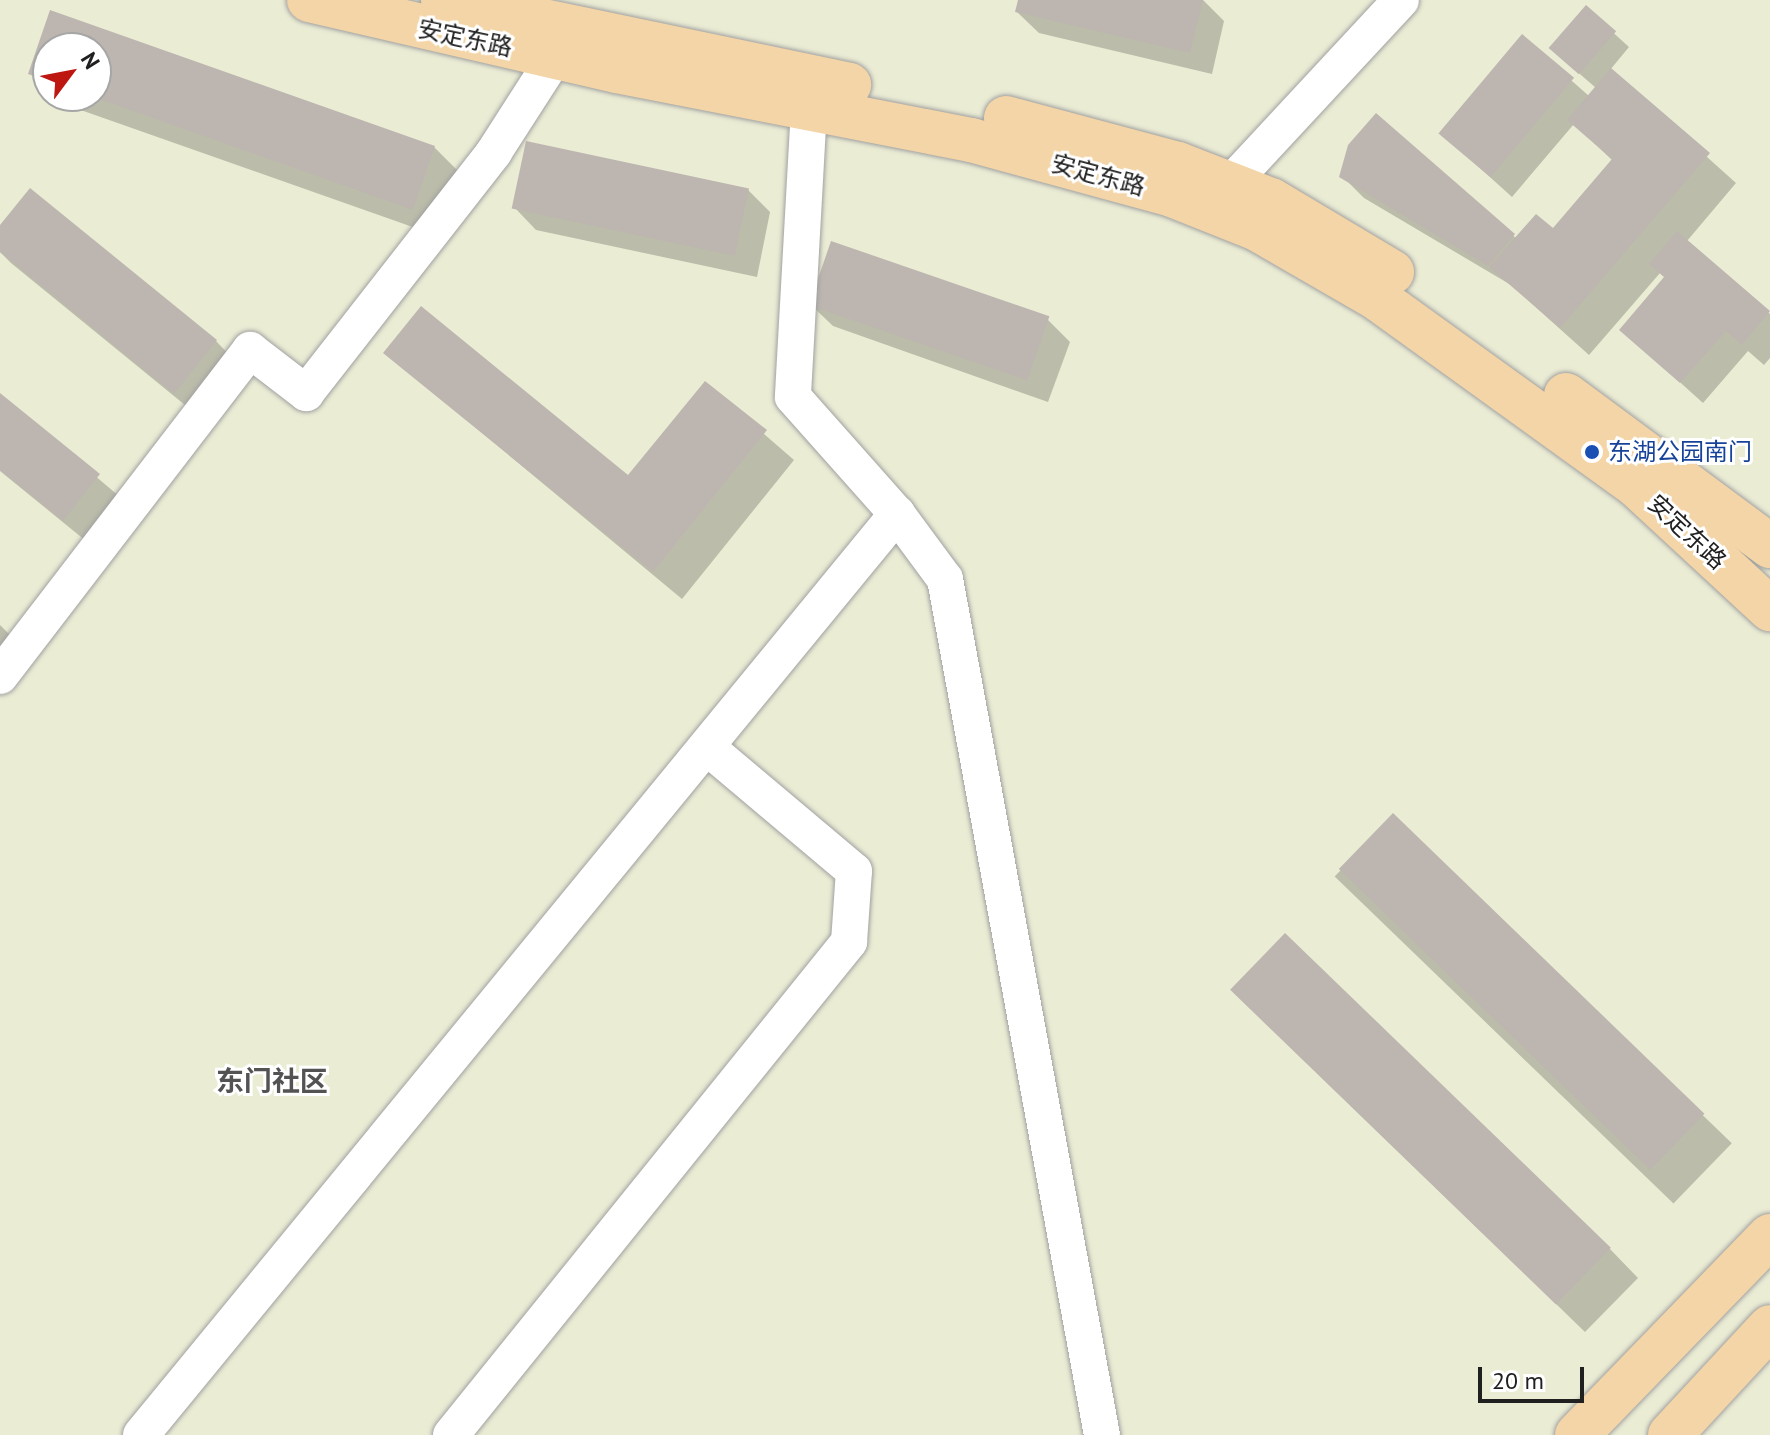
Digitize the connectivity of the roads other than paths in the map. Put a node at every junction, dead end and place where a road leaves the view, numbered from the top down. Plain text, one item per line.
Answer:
1 (309, 0) edge
2 (443, 0) edge
3 (1401, 0) edge
4 (555, 57) junction
5 (809, 108) junction
6 (1230, 184) junction
7 (897, 514) junction
8 (1770, 546) edge
9 (1770, 609) edge
10 (0, 676) edge
11 (707, 747) junction
12 (1770, 1236) edge
13 (1770, 1327) edge
14 (141, 1435) edge
15 (451, 1435) edge
16 (1102, 1435) edge
17 (1577, 1435) edge
18 (1670, 1435) edge

1 - 4 main road, 安定东路
2 - 6 main road, 安定东路
3 - 6 street
4 - 5 main road, 安定东路
4 - 10 street
5 - 7 street
5 - 9 main road, 安定东路
6 - 8 main road, 安定东路
7 - 11 street
7 - 16 street
11 - 14 street
11 - 15 street
12 - 17 main road
13 - 18 main road

